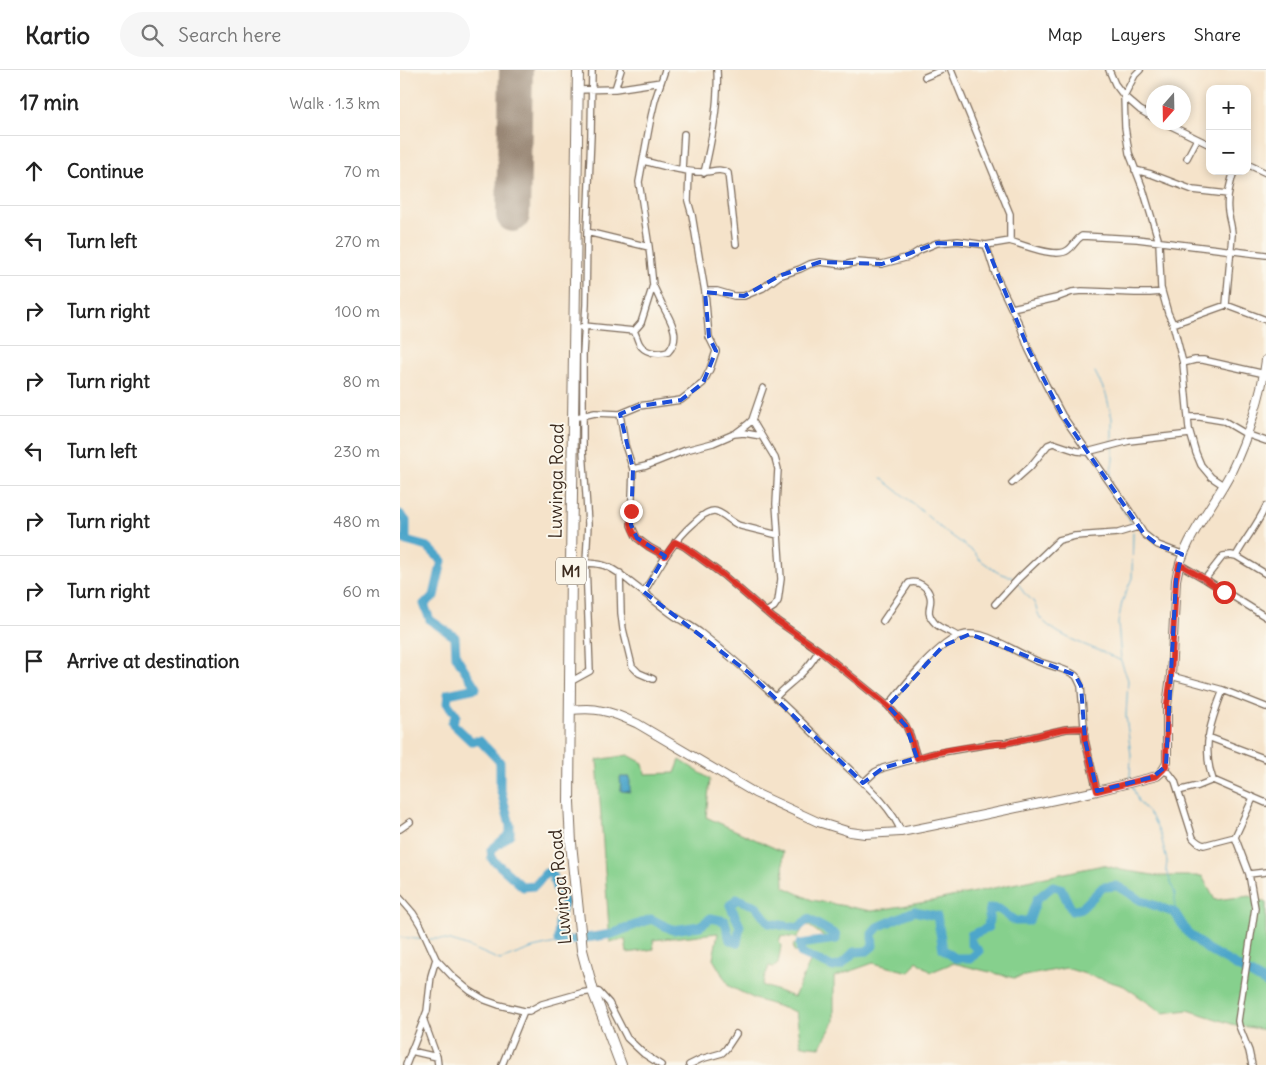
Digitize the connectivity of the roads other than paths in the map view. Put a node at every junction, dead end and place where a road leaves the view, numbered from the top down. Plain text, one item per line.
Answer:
1 (578, 70) edge
2 (592, 70) edge
3 (621, 70) edge
4 (665, 70) edge
5 (717, 70) edge
6 (942, 70) edge
7 (950, 70) edge
8 (1109, 70) edge
9 (1140, 70) edge
10 (925, 77) dead end
11 (661, 82) junction
12 (615, 89) junction
13 (578, 90) junction
14 (592, 90) junction
15 (1124, 96) junction
16 (1146, 113) edge
17 (1178, 130) edge
18 (684, 134) dead end
19 (1197, 140) junction
20 (1206, 143) edge
21 (1187, 158) dead end
22 (643, 161) junction
23 (1251, 166) edge
24 (1135, 170) junction
25 (686, 171) junction
26 (704, 172) junction
27 (1266, 173) edge
28 (1233, 175) edge
29 (1228, 194) junction
30 (587, 232) junction
31 (1010, 241) junction
32 (1159, 242) junction
33 (736, 244) dead end
34 (986, 245) junction
35 (649, 246) junction
36 (1230, 250) junction
37 (1266, 255) edge
38 (653, 285) junction
39 (705, 292) junction
40 (1162, 292) junction
41 (1226, 305) junction
42 (1012, 308) junction
43 (1266, 320) edge
44 (1173, 324) junction
45 (579, 328) junction
46 (634, 331) junction
47 (1266, 360) edge
48 (1183, 363) junction
49 (1264, 374) junction
50 (1265, 383) edge
51 (763, 388) dead end
52 (620, 414) junction
53 (578, 417) junction
54 (1188, 417) junction
55 (752, 420) junction
56 (734, 434) junction
57 (1190, 434) junction
58 (1246, 434) junction
59 (761, 436) junction
60 (1266, 441) edge
61 (1087, 452) junction
62 (632, 469) junction
63 (1012, 483) dead end
64 (1223, 485) junction
65 (1266, 506) edge
66 (1264, 519) edge
67 (1138, 526) junction
68 (778, 535) junction
69 (675, 542) junction
70 (1182, 554) junction
71 (665, 556) junction
72 (1236, 556) junction
73 (586, 563) junction
74 (571, 564) junction
75 (1179, 564) junction
76 (620, 573) junction
77 (1266, 574) edge
78 (1205, 579) junction
79 (644, 592) junction
80 (995, 604) dead end
81 (766, 612) junction
82 (1266, 618) edge
83 (883, 621) dead end
84 (958, 636) junction
85 (819, 650) junction
86 (1171, 676) junction
87 (653, 679) dead end
88 (570, 682) junction
89 (1223, 690) junction
90 (776, 696) junction
91 (888, 706) junction
92 (1266, 707) edge
93 (570, 710) junction
94 (1085, 728) junction
95 (1208, 737) junction
96 (917, 758) junction
97 (1266, 759) edge
98 (1163, 770) junction
99 (1213, 780) junction
100 (863, 783) junction
101 (1097, 791) junction
102 (1178, 791) junction
103 (1253, 798) junction
104 (1266, 803) edge
105 (410, 822) dead end
106 (400, 829) edge
107 (901, 832) junction
108 (1234, 837) junction
109 (1266, 872) edge
110 (1248, 874) junction
111 (400, 898) edge
112 (436, 959) junction
113 (593, 991) junction
114 (524, 1012) junction
115 (424, 1021) junction
116 (736, 1034) dead end
117 (411, 1051) junction
118 (436, 1057) junction
119 (406, 1065) edge
120 (438, 1065) edge
121 (502, 1065) edge
122 (621, 1065) edge
123 (661, 1065) edge
124 (689, 1065) edge
125 (1252, 1065) edge

1 - 13 highway, Luwinga Road / M1
2 - 14 street
3 - 12 street
4 - 11 street
5 - 26 street
6 - 10 street
7 - 31 street
8 - 15 street
9 - 15 street
11 - 12 street
11 - 22 street
12 - 14 street
13 - 14 street
13 - 45 highway, Luwinga Road / M1
14 - 30 street
15 - 16 street
15 - 24 street
17 - 19 street
18 - 25 street
19 - 20 street
19 - 21 street
22 - 25 street
22 - 35 street
23 - 27 street
24 - 29 street
24 - 32 street
25 - 26 street
25 - 39 street
26 - 33 street
28 - 29 street
29 - 36 street
30 - 35 street
30 - 45 street
31 - 32 street
31 - 34 street
32 - 36 street
32 - 40 street
34 - 39 street
34 - 42 street
35 - 38 street
36 - 37 street
36 - 41 street
38 - 46 street
38 - 46 street
39 - 52 street
40 - 42 street
40 - 44 street
41 - 43 street
41 - 44 street
42 - 61 street
44 - 48 street
45 - 46 street
45 - 53 highway, Luwinga Road / M1
47 - 49 street
48 - 49 street
48 - 54 street
49 - 50 street
50 - 58 street
51 - 55 street
52 - 53 street
52 - 62 street
53 - 73 street
53 - 74 highway, Luwinga Road / M1
54 - 57 street
54 - 58 street
55 - 56 street
55 - 59 street
56 - 59 street
56 - 62 street
57 - 61 street
57 - 64 street
58 - 60 street
58 - 64 street
59 - 68 street
61 - 63 street
61 - 67 street
62 - 71 street
64 - 70 street
65 - 66 street
66 - 72 street
67 - 70 street
67 - 80 street
68 - 69 street
68 - 81 street
69 - 71 street
69 - 81 street
70 - 75 street
71 - 79 street
72 - 77 street
72 - 78 street
73 - 74 street
73 - 76 street
73 - 88 street
74 - 88 highway, Luwinga Road / M1
75 - 78 street
75 - 86 street
76 - 79 street
76 - 87 street
78 - 82 street
79 - 90 street
81 - 85 street
83 - 84 street
84 - 91 street
84 - 94 street
85 - 90 street
85 - 91 street
86 - 89 street
86 - 98 street
88 - 93 highway, Luwinga Road / M1
89 - 92 street
89 - 95 street
90 - 100 street
91 - 96 street
93 - 107 street
93 - 113 highway, Luwinga Road / M1
94 - 96 street
94 - 101 street
95 - 97 street
95 - 99 street
96 - 100 street
98 - 101 street
98 - 102 street
99 - 102 street
99 - 103 street
100 - 107 street
101 - 107 street
102 - 108 street
103 - 104 street
103 - 108 street
105 - 106 street
108 - 110 street
109 - 110 street
110 - 125 street
111 - 112 street
112 - 114 street
112 - 115 street
113 - 114 street
113 - 122 highway, Luwinga Road / M1
113 - 123 street
114 - 121 street
115 - 117 street
115 - 118 street
116 - 124 street
117 - 118 street
117 - 119 street
118 - 120 street

